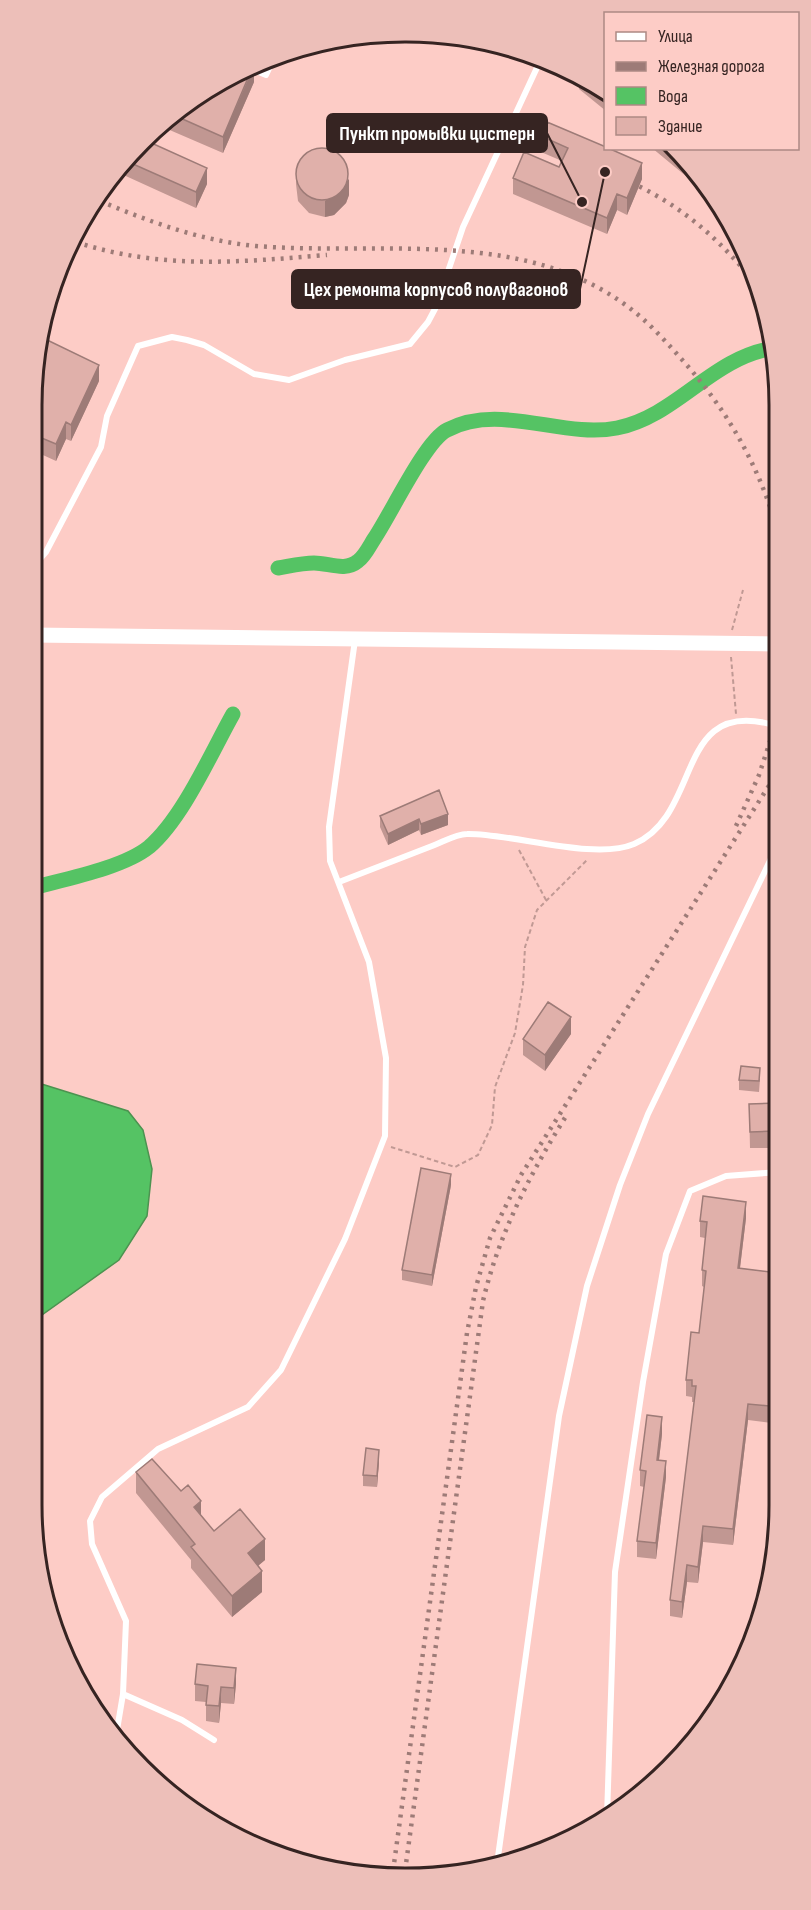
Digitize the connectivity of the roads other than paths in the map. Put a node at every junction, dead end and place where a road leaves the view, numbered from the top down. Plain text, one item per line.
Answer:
1 (538, 67) edge
2 (42, 557) edge
3 (42, 635) edge
4 (355, 640) junction
5 (769, 644) edge
6 (769, 724) edge
7 (769, 863) edge
8 (339, 882) junction
9 (769, 1173) edge
10 (123, 1694) junction
11 (118, 1727) edge
12 (214, 1740) dead end
13 (607, 1807) edge
14 (499, 1856) edge

1 - 2 lane
3 - 4 street
4 - 5 street
4 - 8 lane
6 - 8 lane
7 - 14 lane
8 - 10 lane
9 - 13 lane
10 - 11 lane
10 - 12 lane

